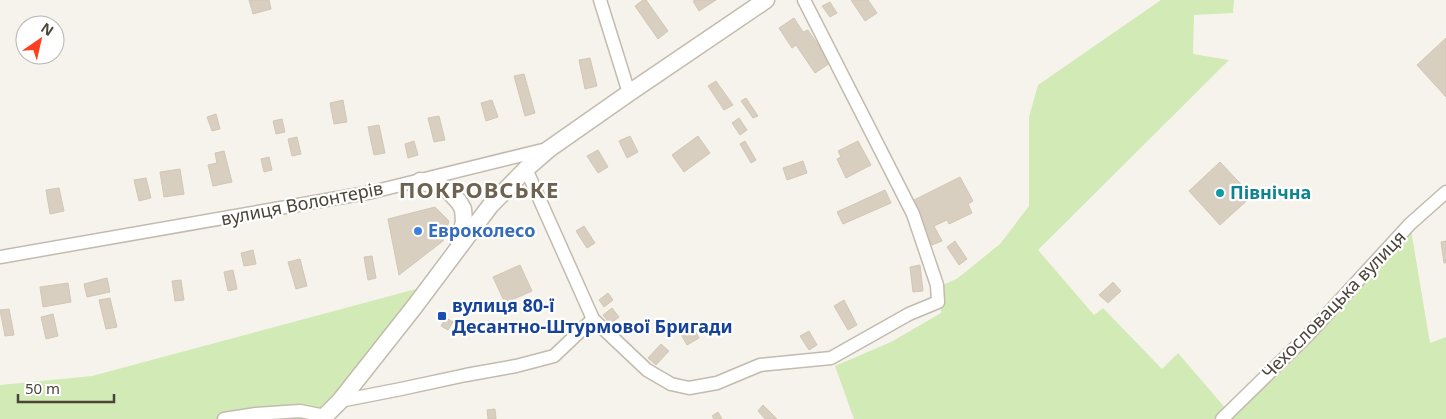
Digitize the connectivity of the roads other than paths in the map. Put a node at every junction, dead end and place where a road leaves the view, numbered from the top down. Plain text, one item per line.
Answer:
1 (600, 0) edge
2 (766, 0) edge
3 (804, 0) edge
4 (628, 93) junction
5 (549, 149) junction
6 (526, 169) junction
7 (420, 181) junction
8 (1446, 192) edge
9 (458, 250) junction
10 (0, 257) edge
11 (593, 319) junction
12 (340, 401) junction
13 (323, 418) edge
14 (224, 419) edge
15 (1222, 419) edge

1 - 4 street
2 - 4 street, вулиця Волонтерів
3 - 11 street
4 - 5 street, вулиця Волонтерів
5 - 6 street
5 - 7 street, вулиця Волонтерів
6 - 9 street
6 - 11 street
7 - 9 street
7 - 10 street, вулиця Волонтерів
8 - 15 street, Чехословацька вулиця
9 - 12 street
11 - 12 street
12 - 13 street
13 - 14 street

